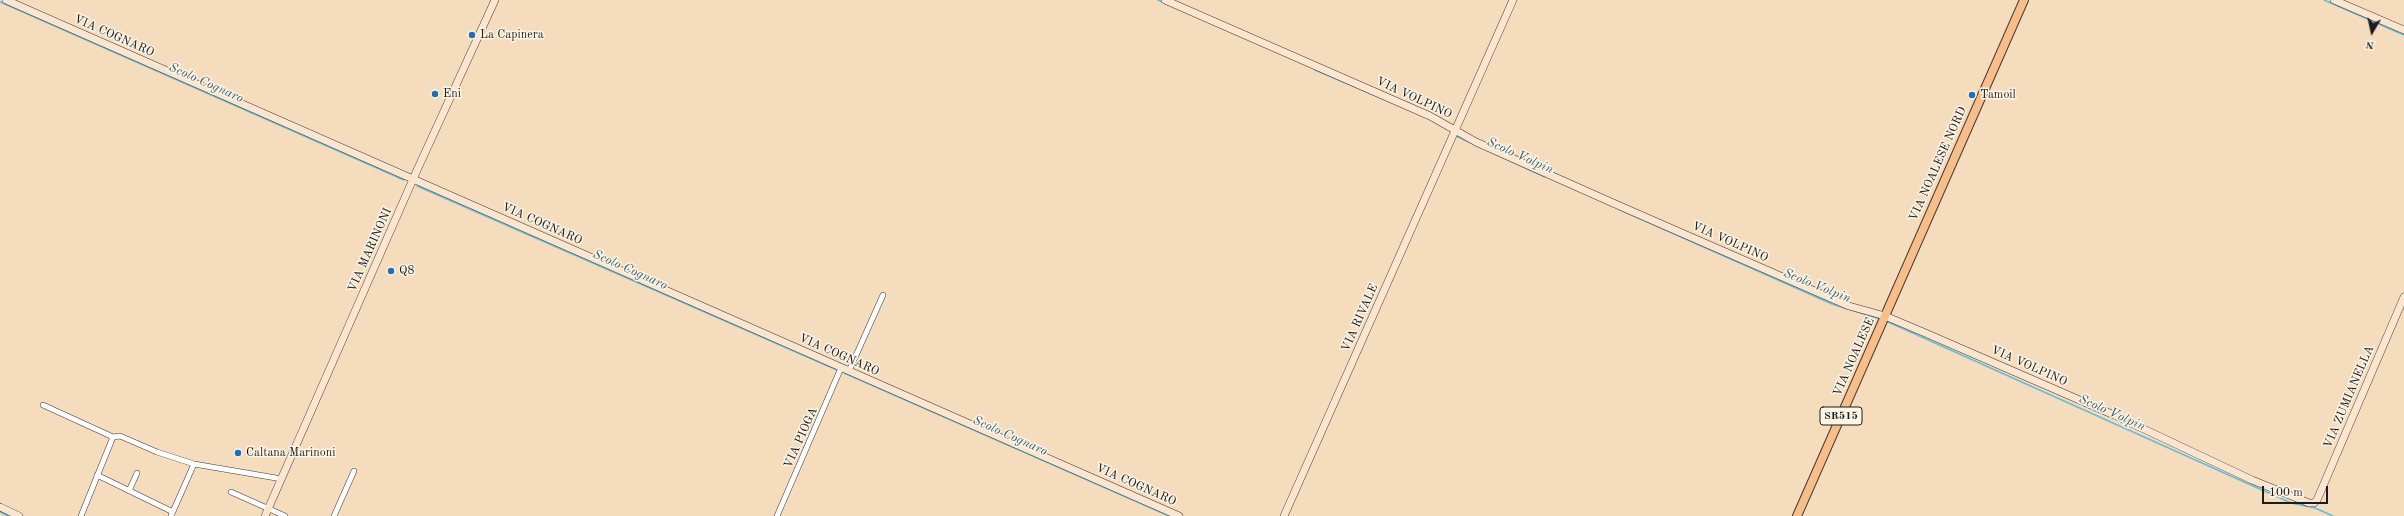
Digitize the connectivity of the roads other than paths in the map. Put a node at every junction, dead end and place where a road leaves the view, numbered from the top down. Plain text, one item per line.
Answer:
1 (6, 0) edge
2 (495, 0) edge
3 (1165, 0) edge
4 (1513, 0) edge
5 (2024, 0) edge
6 (2334, 0) edge
7 (2404, 30) edge
8 (1454, 132) junction
9 (413, 179) junction
10 (883, 295) dead end
11 (2404, 297) edge
12 (1885, 316) junction
13 (841, 368) junction
14 (849, 371) junction
15 (43, 405) dead end
16 (113, 437) junction
17 (194, 464) junction
18 (354, 471) dead end
19 (137, 473) dead end
20 (97, 475) junction
21 (282, 479) junction
22 (129, 491) junction
23 (231, 492) dead end
24 (2312, 503) joint
25 (0, 507) edge
26 (266, 513) edge
27 (172, 514) edge
28 (19, 516) edge
29 (81, 516) edge
30 (285, 516) edge
31 (334, 516) edge
32 (777, 516) edge
33 (1180, 516) edge
34 (1284, 516) edge
35 (1797, 516) edge

1 - 9 street, VIA COGNARO
2 - 9 street, VIA MARINONI
3 - 8 street, VIA VOLPINO
4 - 8 street, VIA RIVALE
5 - 12 main road, VIA NOALESE NORD
6 - 7 street
8 - 12 street, VIA VOLPINO
8 - 34 street, VIA RIVALE
9 - 13 street, VIA COGNARO
9 - 21 street, VIA MARINONI
10 - 14 street
11 - 24 street, VIA ZUMIANELLA
12 - 24 street, VIA VOLPINO
12 - 35 main road, VIA NOALESE / SR515
13 - 14 street, VIA COGNARO
13 - 32 street, VIA PIOGA
14 - 33 street, VIA COGNARO
15 - 16 street
16 - 17 street
16 - 20 street
17 - 21 street
17 - 27 street
18 - 31 street
19 - 22 street
20 - 22 street
20 - 29 street
21 - 26 street, VIA MARINONI
22 - 27 street
23 - 26 street
25 - 28 street
26 - 30 street

